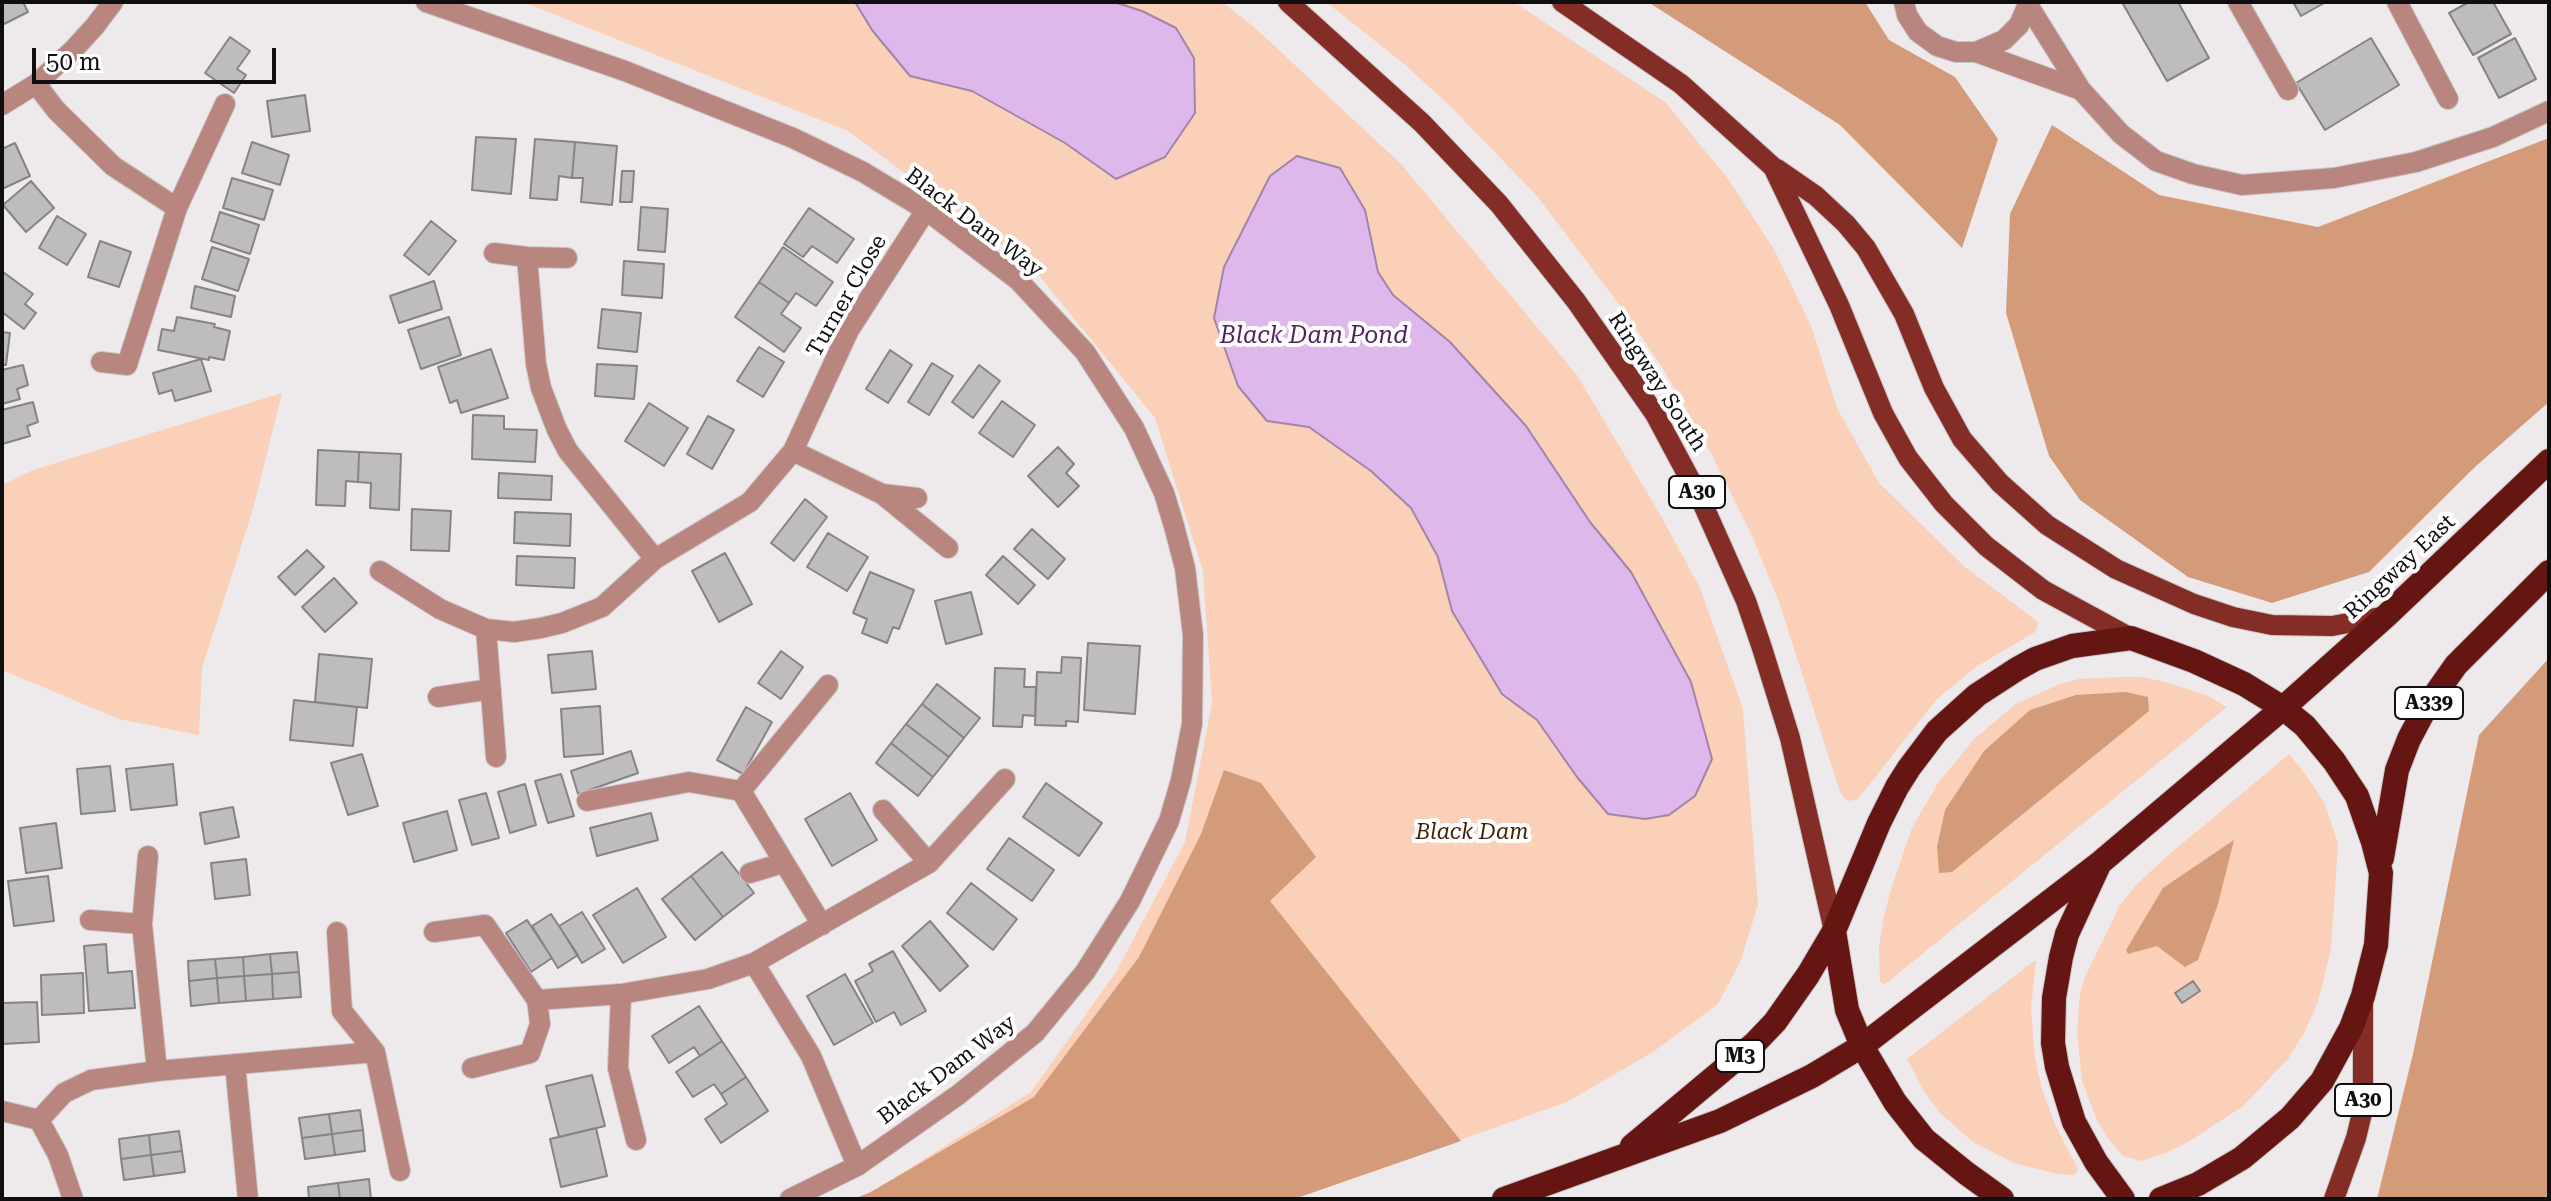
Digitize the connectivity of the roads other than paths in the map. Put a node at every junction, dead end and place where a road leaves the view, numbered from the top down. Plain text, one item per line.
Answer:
1 (113, 2) edge
2 (426, 2) edge
3 (1288, 2) edge
4 (1562, 2) edge
5 (1904, 2) edge
6 (2238, 2) edge
7 (2397, 2) edge
8 (2028, 4) edge
9 (1976, 52) junction
10 (36, 84) junction
11 (2081, 90) junction
12 (2288, 90) dead end
13 (2448, 99) dead end
14 (225, 104) dead end
15 (2, 105) edge
16 (2549, 111) edge
17 (1773, 167) junction
18 (177, 208) junction
19 (926, 210) junction
20 (494, 253) dead end
21 (527, 257) junction
22 (567, 258) dead end
23 (101, 362) dead end
24 (793, 451) junction
25 (2549, 461) edge
26 (882, 494) junction
27 (917, 498) dead end
28 (948, 548) dead end
29 (655, 559) junction
30 (380, 571) dead end
31 (2549, 572) edge
32 (2386, 616) junction
33 (486, 629) junction
34 (2131, 638) junction
35 (828, 685) dead end
36 (491, 689) junction
37 (438, 697) dead end
38 (2283, 708) junction
39 (496, 757) dead end
40 (1005, 779) dead end
41 (741, 791) junction
42 (587, 801) dead end
43 (883, 810) dead end
44 (148, 856) dead end
45 (2101, 862) junction
46 (783, 863) junction
47 (929, 863) junction
48 (750, 873) dead end
49 (2381, 873) junction
50 (90, 920) dead end
51 (142, 924) junction
52 (822, 925) junction
53 (1834, 931) junction
54 (337, 932) dead end
55 (434, 932) dead end
56 (754, 963) junction
57 (621, 994) junction
58 (2363, 996) junction
59 (537, 1000) junction
60 (1862, 1046) junction
61 (375, 1052) junction
62 (235, 1064) junction
63 (472, 1068) dead end
64 (157, 1071) junction
65 (2, 1111) edge
66 (39, 1120) junction
67 (636, 1140) dead end
68 (1620, 1156) junction
69 (857, 1166) junction
70 (400, 1171) dead end
71 (73, 1199) edge
72 (248, 1199) edge
73 (790, 1199) edge
74 (1504, 1199) edge
75 (2002, 1199) edge
76 (2123, 1199) edge
77 (2161, 1199) edge
78 (2334, 1199) edge

1 - 10 street
2 - 19 street, Black Dam Way
3 - 53 main road, Ringway South / A30
4 - 17 main road
5 - 9 street
6 - 12 street
7 - 13 street
8 - 9 street
8 - 11 street
9 - 11 street
10 - 15 street
10 - 18 street
11 - 16 street
14 - 18 street
17 - 32 main road
17 - 34 main road
18 - 23 street
19 - 24 street, Turner Close
19 - 69 street, Black Dam Way
20 - 21 street
21 - 22 street
21 - 29 street
24 - 26 street
24 - 29 street, Turner Close
25 - 32 highway, Ringway East
26 - 27 street
26 - 28 street
29 - 33 street, Turner Close
30 - 33 street, Turner Close
31 - 49 highway, A339
32 - 38 highway, Ringway East
33 - 36 street
34 - 38 highway
34 - 53 highway
35 - 41 street
36 - 37 street
36 - 39 street
38 - 45 highway, Ringway East
38 - 49 highway
40 - 47 street
41 - 42 street
41 - 46 street
43 - 47 street
44 - 51 street
45 - 60 highway, Ringway East
45 - 76 highway
46 - 48 street
46 - 52 street
47 - 52 street
49 - 58 highway
50 - 51 street
51 - 64 street
52 - 56 street
53 - 60 highway
53 - 68 highway, M3
54 - 61 street
55 - 59 street
56 - 57 street
56 - 69 street
57 - 59 street
57 - 67 street
58 - 77 highway
58 - 78 main road, A30
59 - 63 street
60 - 68 highway, M3
60 - 75 highway
61 - 62 street
61 - 70 street
62 - 64 street
62 - 72 street
64 - 66 street
65 - 66 street
66 - 71 street
68 - 74 highway, M3
69 - 73 street, Black Dam Way

